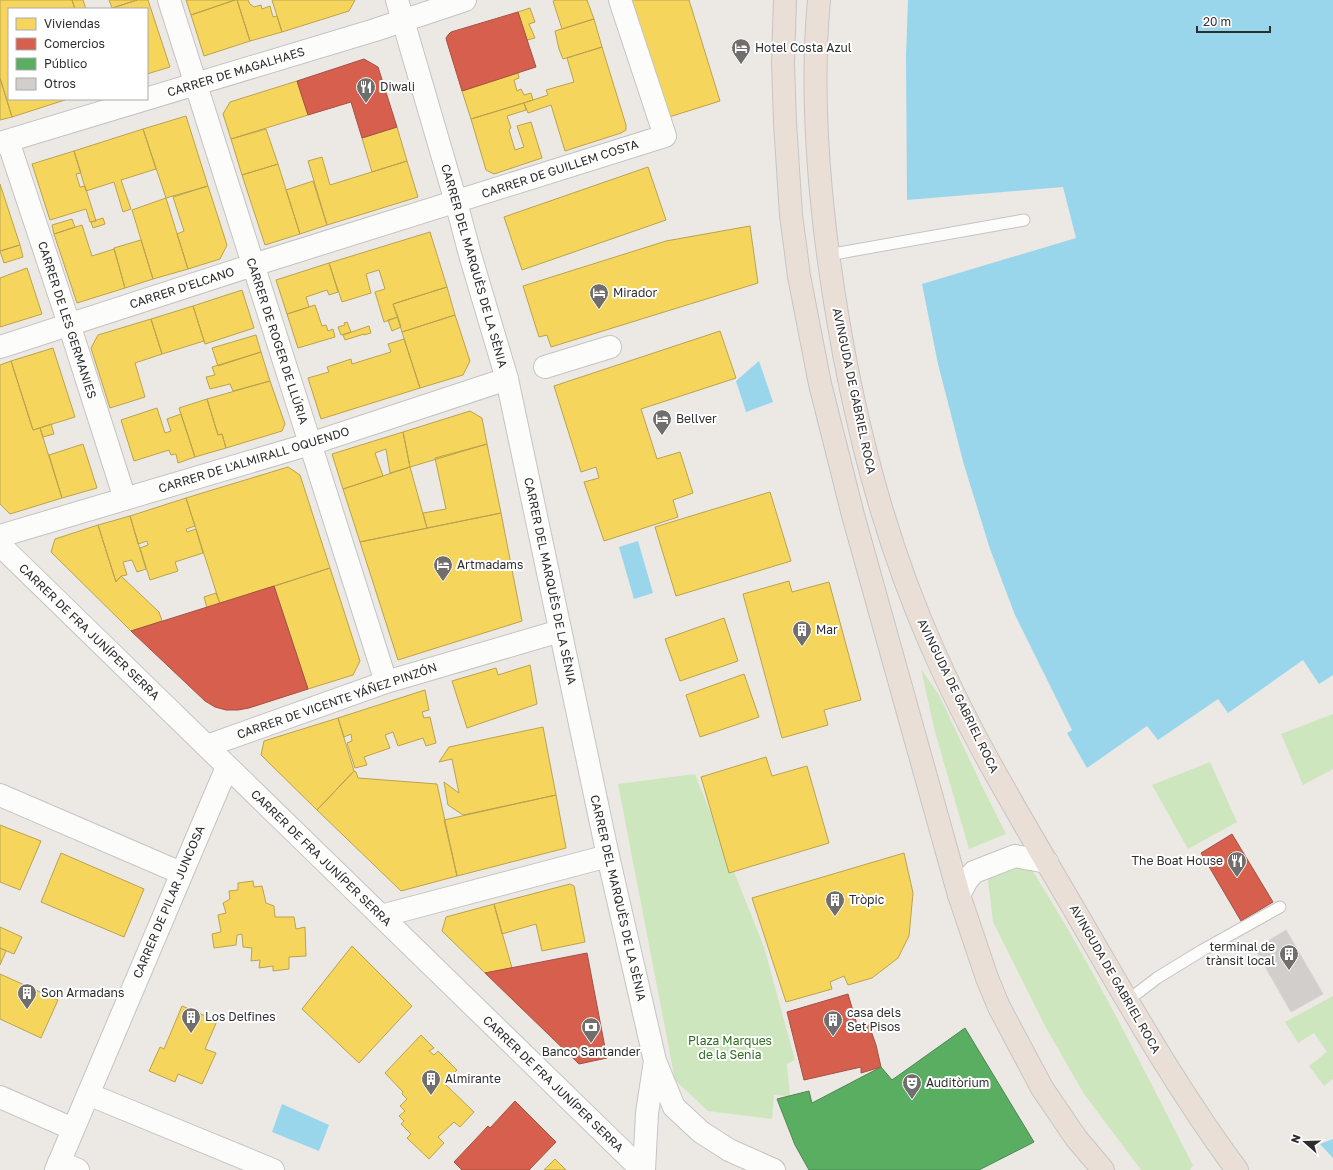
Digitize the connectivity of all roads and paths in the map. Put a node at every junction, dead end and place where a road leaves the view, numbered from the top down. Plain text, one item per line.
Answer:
1 (169, 0) edge
2 (397, 0) edge
3 (465, 0) edge
4 (620, 0) edge
5 (785, 0) edge
6 (820, 0) edge
7 (403, 21) junction
8 (196, 85) junction
9 (148, 99) edge
10 (145, 100) edge
11 (4, 142) edge
12 (456, 202) junction
13 (1024, 220) dead end
14 (828, 255) junction
15 (253, 265) junction
16 (69, 324) junction
17 (0, 347) edge
18 (610, 348) dead end
19 (545, 367) dead end
20 (507, 379) junction
21 (310, 444) junction
22 (125, 499) junction
23 (0, 536) edge
24 (0, 545) edge
25 (560, 631) junction
26 (386, 682) junction
27 (207, 746) junction
28 (227, 767) junction
29 (0, 795) edge
30 (608, 856) junction
31 (1047, 862) junction
32 (181, 873) junction
33 (959, 895) junction
34 (1280, 907) dead end
35 (381, 916) junction
36 (1127, 1000) junction
37 (655, 1061) junction
38 (88, 1094) junction
39 (0, 1097) edge
40 (73, 1129) junction
41 (1228, 1165) edge
42 (64, 1167) edge
43 (763, 1169) edge
44 (273, 1170) edge
45 (643, 1170) edge
46 (1103, 1170) edge

1 - 8 street, CARRER DE ROGER DE LLÚRIA
2 - 7 street, CARRER DEL MARQUÈS DE LA SÈNIA
3 - 7 street, CARRER DE MAGALHAES
4 - 12 street, CARRER DE GUILLEM COSTA
5 - 33 highway
6 - 14 highway, AVINGUDA DE GABRIEL ROCA
7 - 8 street, CARRER DE MAGALHAES
7 - 12 street, CARRER DEL MARQUÈS DE LA SÈNIA
8 - 9 street, CARRER DE MAGALHAES
8 - 15 street, CARRER DE ROGER DE LLÚRIA
10 - 11 street, CARRER DE MAGALHAES
11 - 16 street, CARRER DE LES GERMANIES
12 - 15 street, CARRER D'ELCANO
12 - 20 street, CARRER DEL MARQUÈS DE LA SÈNIA
13 - 14 lane
14 - 31 highway, AVINGUDA DE GABRIEL ROCA
15 - 16 street, CARRER D'ELCANO
15 - 21 street, CARRER DE ROGER DE LLÚRIA
16 - 17 street, CARRER D'ELCANO
16 - 22 street, CARRER DE LES GERMANIES
18 - 19 street
20 - 21 street, CARRER DE L'ALMIRALL OQUENDO
20 - 25 street, CARRER DEL MARQUÈS DE LA SÈNIA
21 - 22 street, CARRER DE L'ALMIRALL OQUENDO
21 - 26 street, CARRER DE ROGER DE LLÚRIA
22 - 23 street, CARRER DE L'ALMIRALL OQUENDO
24 - 27 street, CARRER DE FRA JUNÍPER SERRA
25 - 26 street, CARRER DE VICENTE YÁÑEZ PINZÓN
25 - 30 street, CARRER DEL MARQUÈS DE LA SÈNIA
26 - 27 street, CARRER DE VICENTE YÁÑEZ PINZÓN
27 - 28 street, CARRER DE FRA JUNÍPER SERRA
28 - 32 street, CARRER DE PILAR JUNCOSA
28 - 35 street, CARRER DE FRA JUNÍPER SERRA
29 - 32 street
30 - 35 street
30 - 37 street, CARRER DEL MARQUÈS DE LA SÈNIA
31 - 33 street
31 - 36 highway, AVINGUDA DE GABRIEL ROCA
32 - 38 street, CARRER DE PILAR JUNCOSA
33 - 46 highway
34 - 36 lane
35 - 45 street, CARRER DE FRA JUNÍPER SERRA
36 - 41 highway, AVINGUDA DE GABRIEL ROCA
37 - 43 street
37 - 45 street, CARRER DEL MARQUÈS DE LA SÈNIA
38 - 40 street, CARRER DE PILAR JUNCOSA
38 - 44 street
39 - 40 street
40 - 42 street, CARRER DE PILAR JUNCOSA

